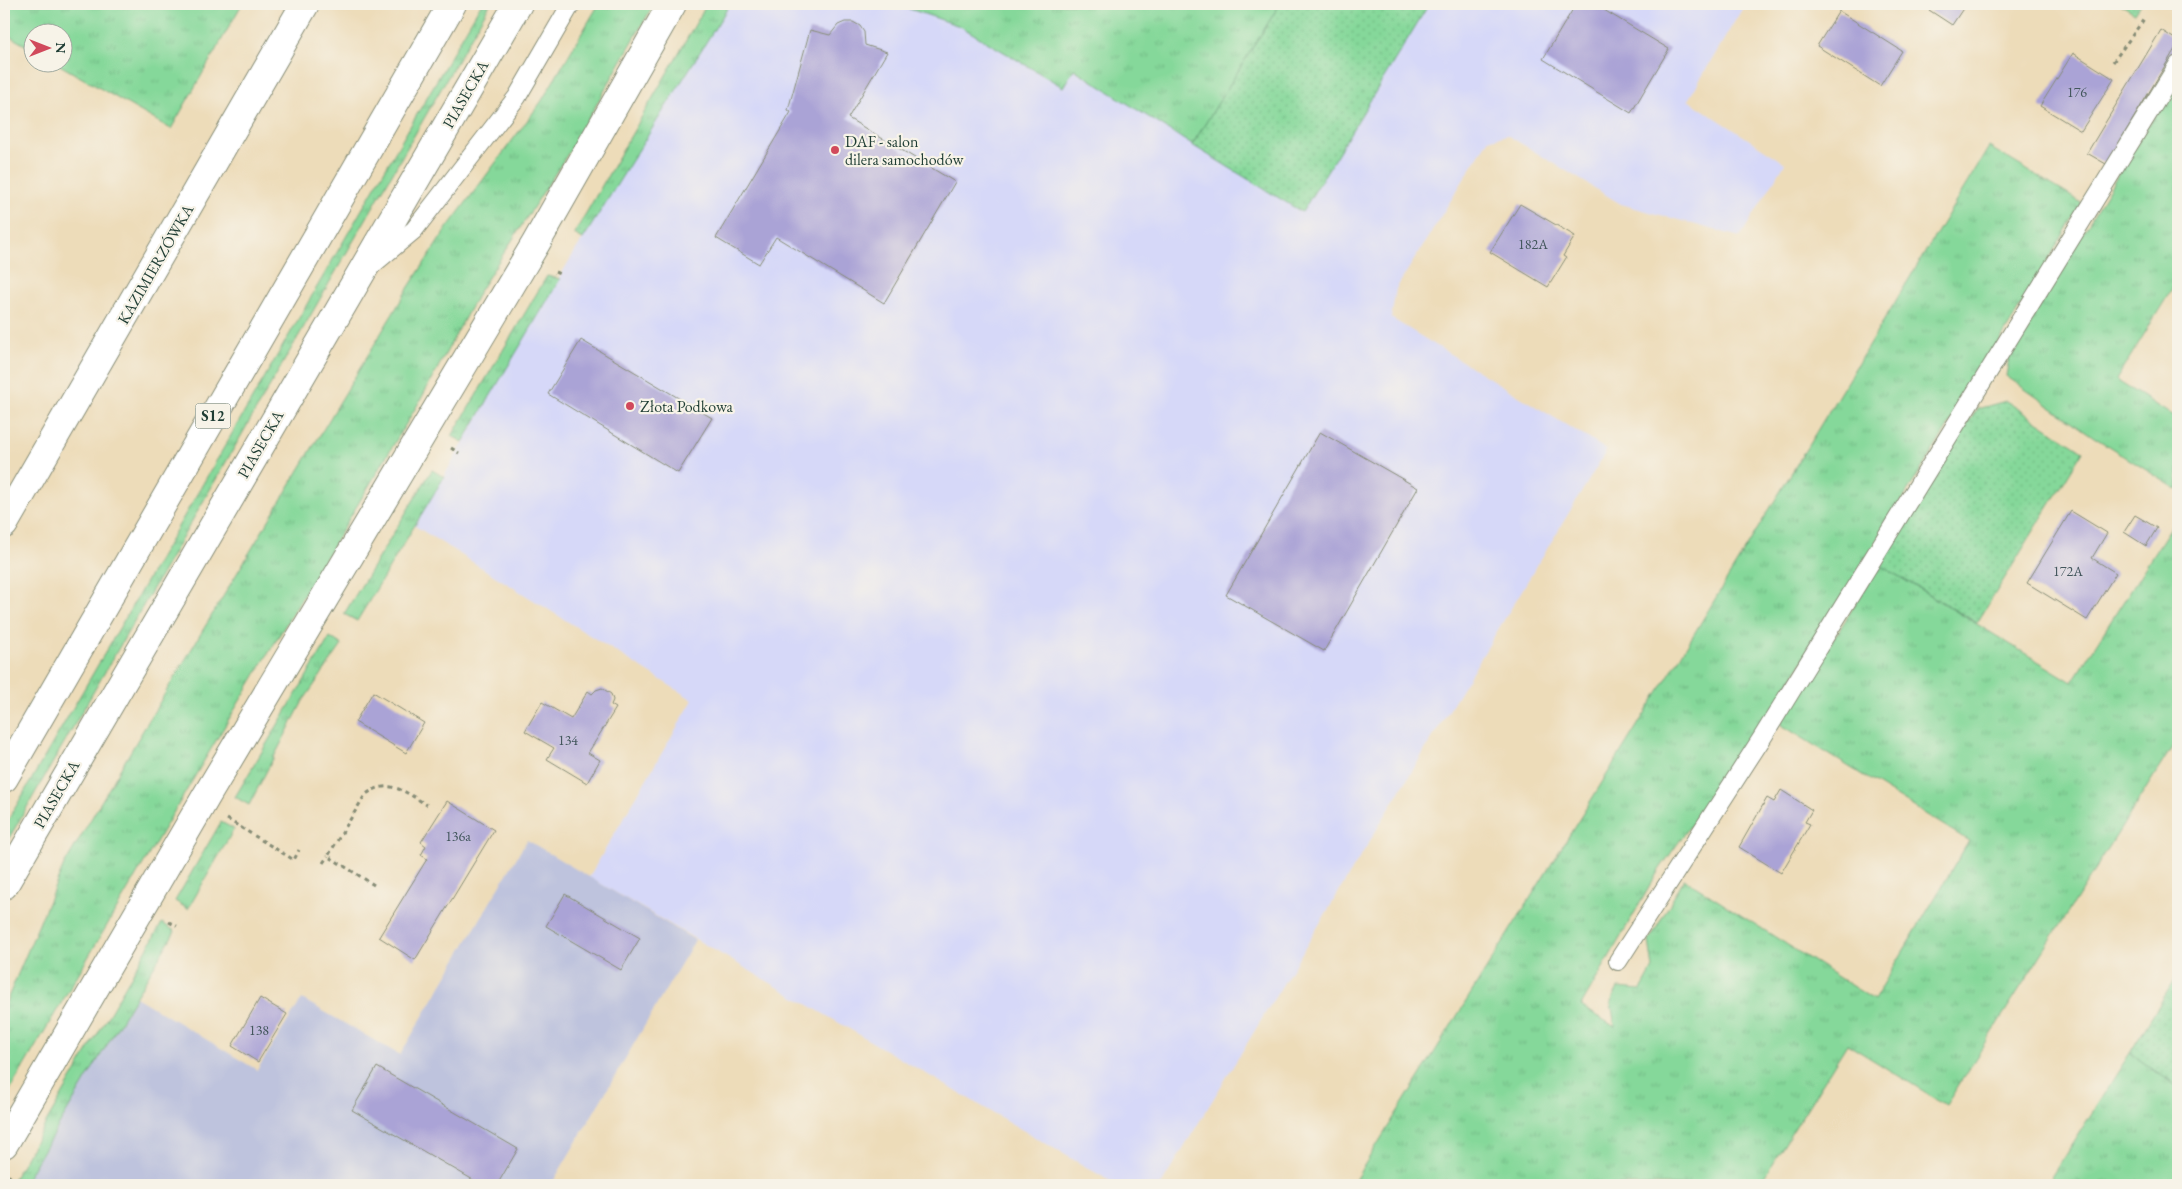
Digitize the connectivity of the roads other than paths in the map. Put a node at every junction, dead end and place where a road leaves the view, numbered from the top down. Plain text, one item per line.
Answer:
1 (305, 4) edge
2 (452, 4) edge
3 (518, 4) edge
4 (571, 4) edge
5 (672, 4) edge
6 (2178, 65) edge
7 (360, 275) junction
8 (4, 524) edge
9 (4, 778) edge
10 (4, 885) edge
11 (1618, 961) dead end
12 (4, 1144) edge

1 - 8 main road, KAZIMIERZÓWKA
2 - 9 main road, S12
3 - 7 main road, PIASECKA
4 - 7 lane
5 - 12 main road
6 - 11 lane
7 - 10 main road, PIASECKA

